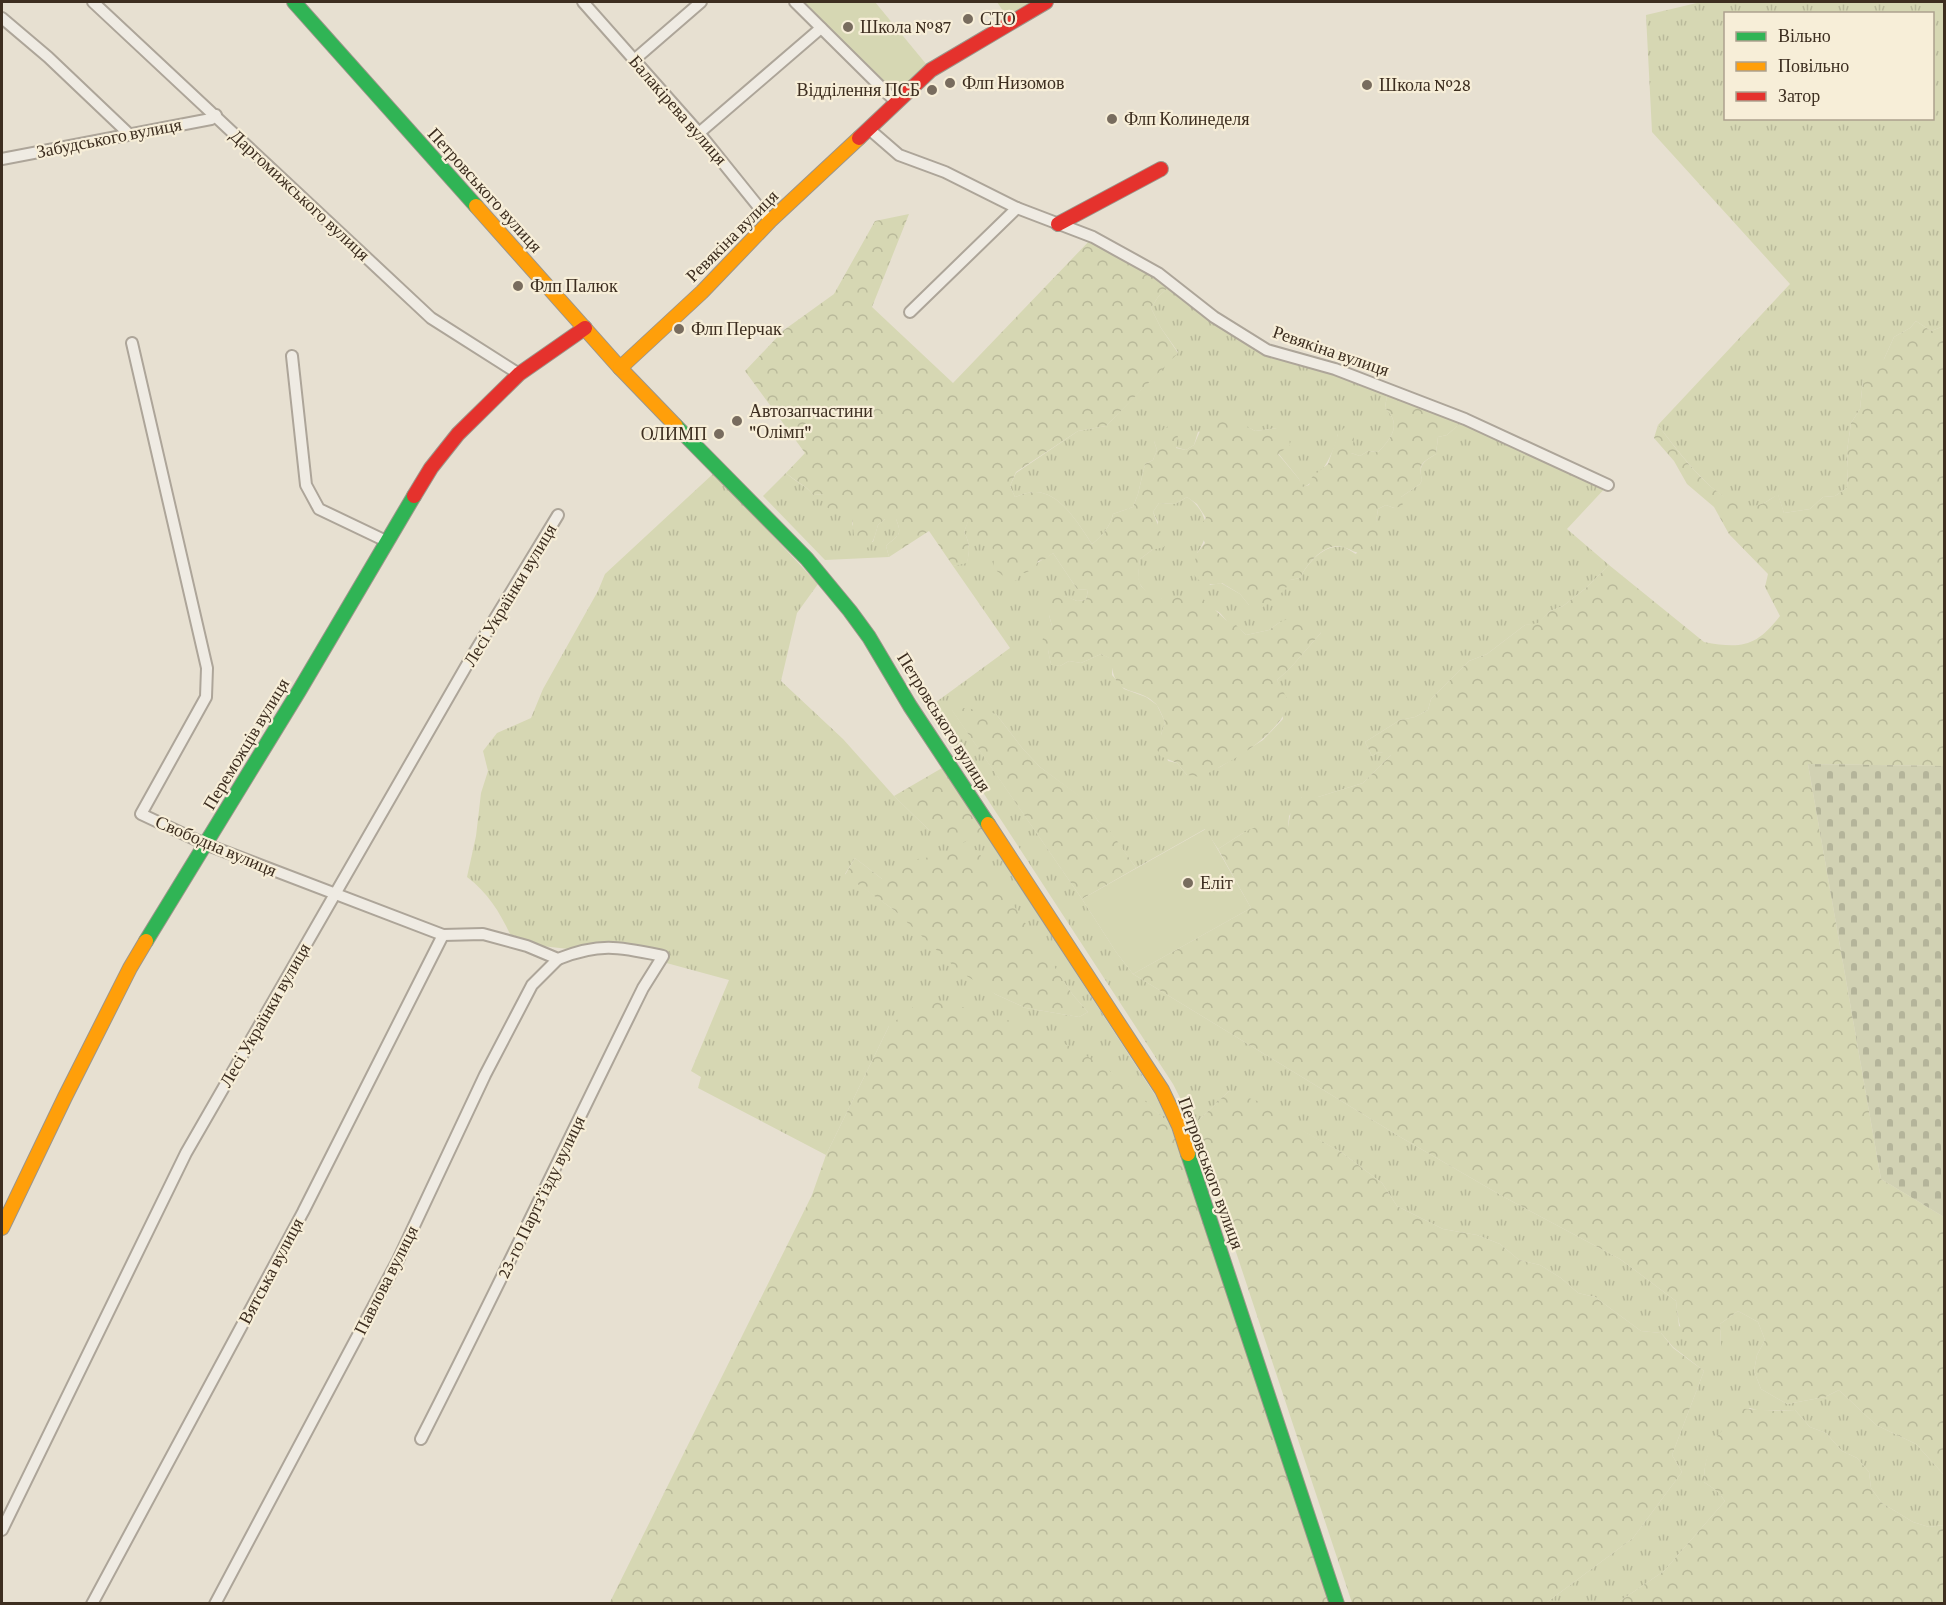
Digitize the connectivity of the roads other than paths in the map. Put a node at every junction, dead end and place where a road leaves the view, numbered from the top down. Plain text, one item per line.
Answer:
1 (93, 2) edge
2 (294, 2) edge
3 (583, 2) edge
4 (701, 2) edge
5 (795, 2) edge
6 (1046, 2) edge
7 (2, 18) edge
8 (820, 28) junction
9 (634, 60) junction
10 (896, 102) junction
11 (216, 115) junction
12 (869, 129) junction
13 (699, 133) junction
14 (129, 134) junction
15 (2, 159) edge
16 (1161, 169) dead end
17 (1017, 208) junction
18 (770, 221) junction
19 (1058, 224) junction
20 (910, 312) dead end
21 (585, 327) junction
22 (132, 343) dead end
23 (292, 356) dead end
24 (620, 368) junction
25 (519, 374) junction
26 (1608, 485) dead end
27 (558, 515) dead end
28 (386, 541) junction
29 (205, 844) junction
30 (335, 894) junction
31 (443, 935) junction
32 (558, 959) junction
33 (2, 1228) edge
34 (421, 1439) dead end
35 (2, 1530) edge
36 (92, 1604) edge
37 (215, 1604) edge
38 (1337, 1604) edge

1 - 11 street, Даргомижського вулиця
2 - 21 main road, Петровського вулиця
3 - 9 street, Балакірева вулиця
4 - 9 street
5 - 8 street
6 - 10 main road, Ревякіна вулиця
7 - 14 street
8 - 10 street
8 - 13 street
9 - 13 street, Балакірева вулиця
10 - 12 main road, Ревякіна вулиця
11 - 14 street, Забудського вулиця
11 - 25 street, Даргомижського вулиця
12 - 17 street, Ревякіна вулиця
12 - 18 main road, Ревякіна вулиця
13 - 18 street, Балакірева вулиця
14 - 15 street, Забудського вулиця
16 - 19 main road
17 - 19 street, Ревякіна вулиця
17 - 20 street
18 - 24 main road, Ревякіна вулиця
19 - 26 street, Ревякіна вулиця
21 - 24 main road, Петровського вулиця
21 - 25 main road, Переможців вулиця
22 - 29 street, Свободна вулиця
23 - 28 street
24 - 38 main road, Петровського вулиця
25 - 28 main road, Переможців вулиця
27 - 30 street, Лесі Українки вулиця
28 - 29 main road, Переможців вулиця
29 - 30 street, Свободна вулиця
29 - 33 main road, Переможців вулиця
30 - 31 street, Свободна вулиця
30 - 35 street, Лесі Українки вулиця
31 - 32 street, Свободна вулиця
31 - 36 street, Вятська вулиця
32 - 34 street, 23-го Партз’їзду вулиця
32 - 37 street, Павлова вулиця

